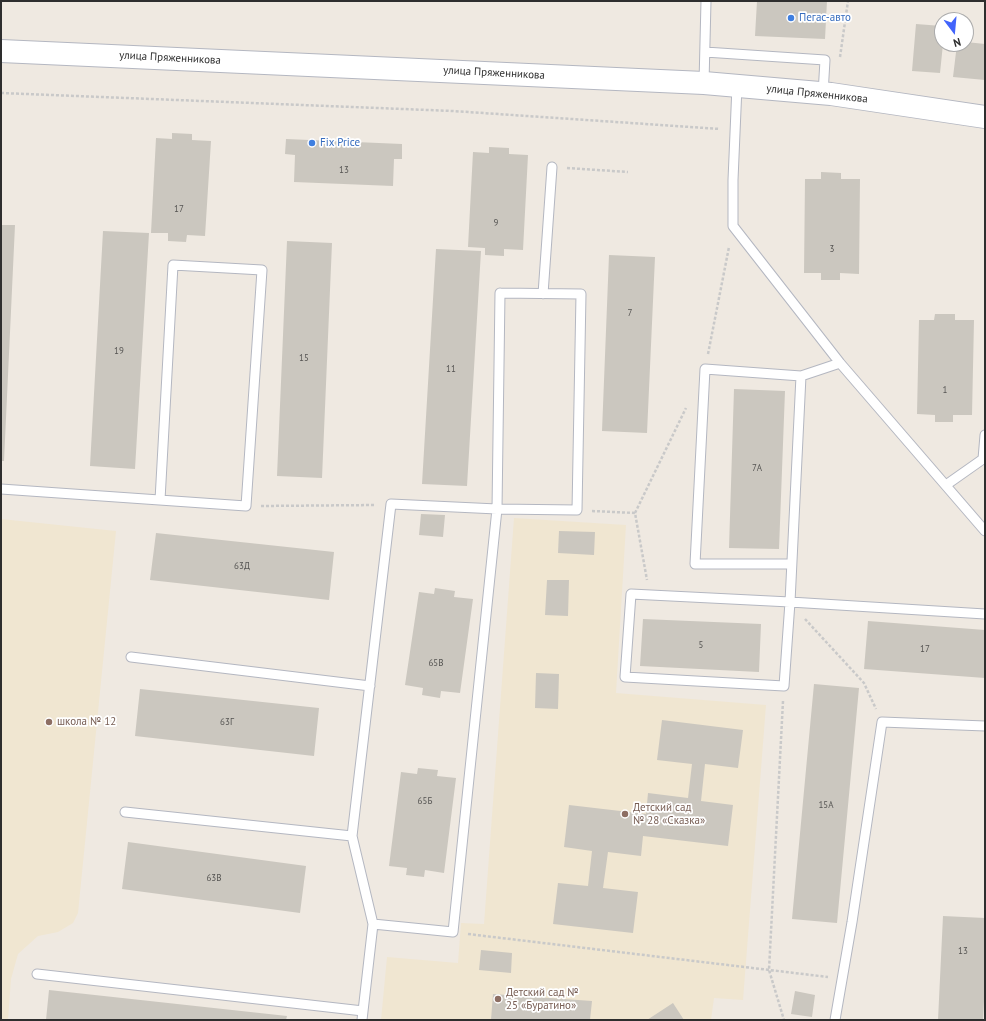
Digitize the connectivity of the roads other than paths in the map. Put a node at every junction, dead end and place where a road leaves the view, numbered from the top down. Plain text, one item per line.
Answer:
1 (706, 1) edge
2 (1, 50) edge
3 (706, 52) junction
4 (704, 83) junction
5 (737, 86) junction
6 (823, 94) junction
7 (985, 117) edge
8 (552, 167) road end
9 (543, 294) junction
10 (840, 363) junction
11 (801, 376) junction
12 (985, 435) edge
13 (946, 486) junction
14 (1, 489) edge
15 (160, 500) junction
16 (496, 509) junction
17 (985, 531) edge
18 (791, 564) junction
19 (790, 602) junction
20 (985, 614) edge
21 (132, 657) dead end
22 (370, 686) junction
23 (985, 726) edge
24 (125, 812) dead end
25 (352, 836) junction
26 (373, 924) junction
27 (38, 974) dead end
28 (362, 1016) edge
29 (835, 1020) edge

1 - 3 lane
2 - 4 main road, улица Пряженникова
3 - 4 lane
3 - 6 lane
4 - 5 main road, улица Пряженникова
5 - 6 main road, улица Пряженникова
5 - 10 lane
6 - 7 main road, улица Пряженникова
8 - 9 lane
9 - 16 lane
9 - 16 lane
10 - 11 lane
10 - 13 lane
11 - 18 lane
11 - 18 lane
12 - 13 lane
13 - 17 lane
14 - 15 lane
15 - 15 lane
16 - 22 lane
16 - 26 lane
18 - 19 lane
19 - 19 lane
19 - 20 lane
21 - 22 lane
22 - 25 lane
23 - 29 lane
24 - 25 lane
25 - 26 lane
26 - 28 lane
27 - 28 lane

